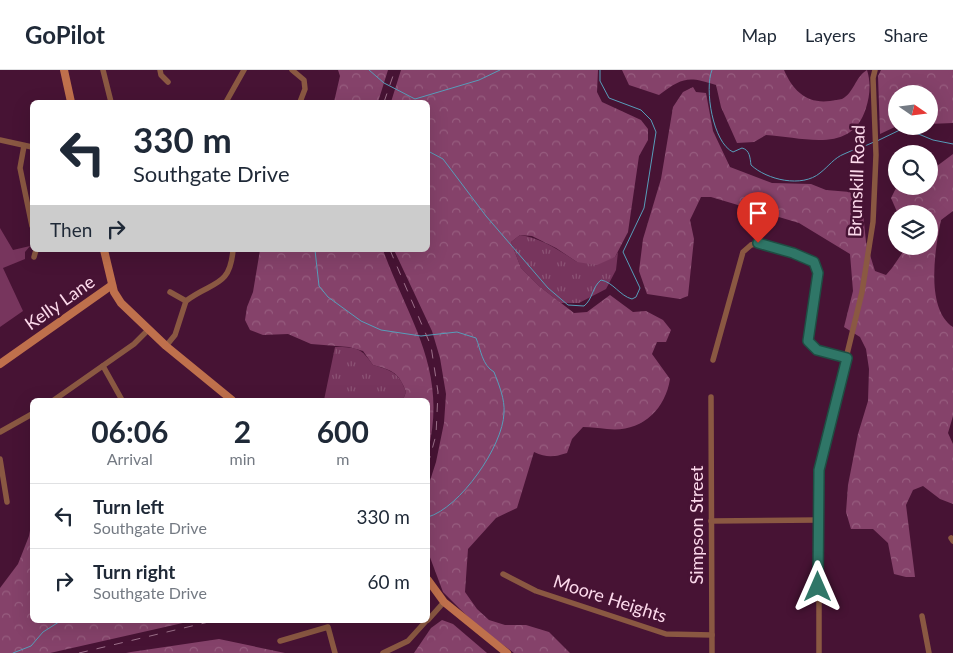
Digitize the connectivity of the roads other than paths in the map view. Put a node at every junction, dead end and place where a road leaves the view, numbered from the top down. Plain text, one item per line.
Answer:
1 (64, 70) edge
2 (103, 70) edge
3 (160, 70) edge
4 (244, 70) edge
5 (292, 70) edge
6 (875, 70) edge
7 (168, 82) dead end
8 (71, 100) edge
9 (110, 100) edge
10 (227, 100) edge
11 (301, 100) edge
12 (0, 140) edge
13 (24, 146) junction
14 (30, 147) edge
15 (30, 216) edge
16 (35, 252) edge
17 (104, 252) edge
18 (233, 252) edge
19 (34, 257) dead end
20 (112, 284) junction
21 (170, 292) dead end
22 (186, 300) junction
23 (148, 329) junction
24 (166, 346) junction
25 (847, 358) junction
26 (713, 360) dead end
27 (0, 364) edge
28 (103, 366) junction
29 (711, 396) dead end
30 (57, 398) edge
31 (121, 398) edge
32 (230, 398) edge
33 (30, 415) edge
34 (0, 432) edge
35 (0, 459) edge
36 (7, 502) dead end
37 (818, 520) junction
38 (711, 521) junction
39 (503, 574) dead end
40 (430, 583) edge
41 (444, 602) junction
42 (922, 616) dead end
43 (430, 617) edge
44 (424, 623) edge
45 (712, 635) junction
46 (280, 641) dead end
47 (335, 653) edge
48 (383, 653) edge
49 (507, 653) edge
50 (712, 653) edge
51 (819, 653) edge
52 (929, 653) edge

1 - 8 main road
2 - 9 street
3 - 7 street
4 - 10 street
5 - 11 street
6 - 25 street, Brunskill Road
12 - 13 street
13 - 14 street
13 - 15 street
16 - 19 street
17 - 20 main road
18 - 22 street
20 - 23 main road
20 - 27 main road, Kelly Lane
21 - 22 street
22 - 24 street
23 - 24 main road
23 - 28 street
24 - 32 main road
25 - 26 street
25 - 37 street, Brunskill Road
28 - 30 street
28 - 31 street
29 - 38 street, Simpson Street
33 - 34 street
35 - 36 street
37 - 38 street
37 - 51 street, Brunskill Road
38 - 45 street, Simpson Street
39 - 45 street, Moore Heights
40 - 41 main road
41 - 43 street
41 - 49 main road
42 - 52 street
44 - 48 street
45 - 50 street, Simpson Street
46 - 47 street

